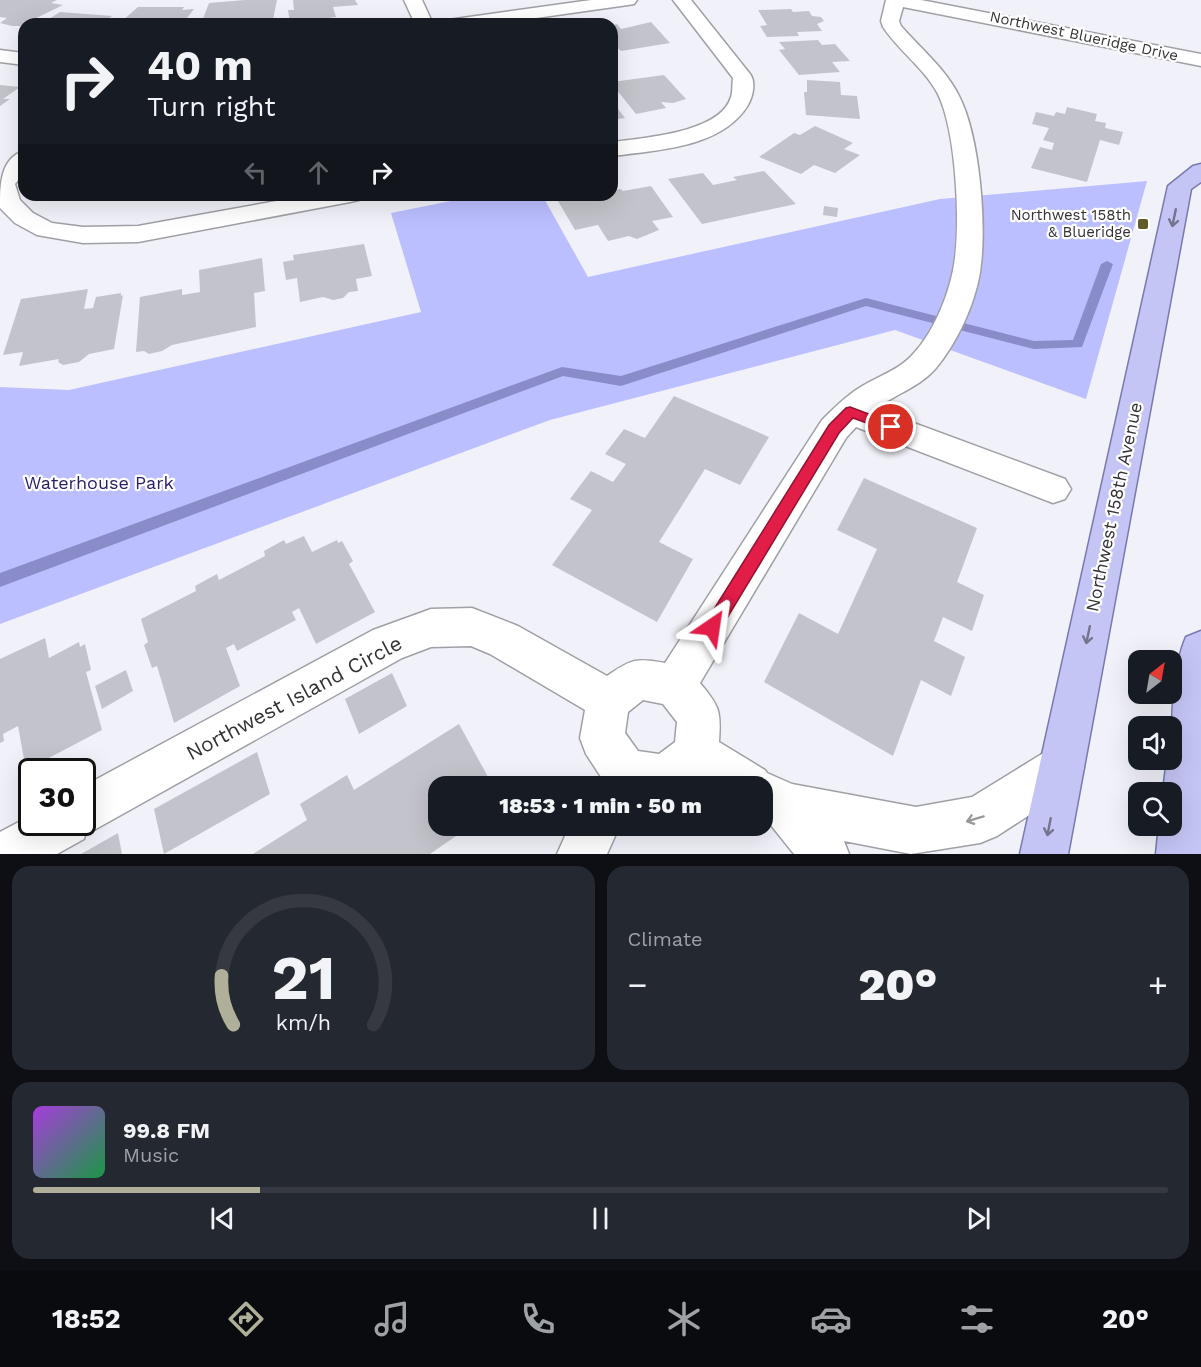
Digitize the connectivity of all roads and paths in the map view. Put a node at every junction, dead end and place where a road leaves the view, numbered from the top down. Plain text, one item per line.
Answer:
1 (413, 0) edge
2 (628, 0) edge
3 (682, 0) edge
4 (897, 0) edge
5 (421, 18) edge
6 (498, 18) edge
7 (0, 56) edge
8 (18, 58) edge
9 (1201, 60) edge
10 (618, 148) edge
11 (18, 165) edge
12 (1201, 171) edge
13 (317, 201) edge
14 (850, 412) junction
15 (1053, 489) dead end
16 (1201, 651) edge
17 (675, 685) junction
18 (608, 700) junction
19 (696, 754) junction
20 (1061, 768) junction
21 (620, 776) edge
22 (668, 776) edge
23 (733, 776) edge
24 (773, 798) edge
25 (773, 803) edge
26 (96, 805) edge
27 (41, 836) edge
28 (590, 836) edge
29 (9, 854) edge
30 (580, 854) edge
31 (825, 854) edge
32 (1044, 854) edge
33 (1180, 854) edge

1 - 5 street
2 - 6 street
3 - 10 street
4 - 9 street, Northwest Blueridge Drive
4 - 14 street
7 - 8 street
11 - 13 street
12 -> 20 main road, Northwest 158th Avenue
14 - 15 street
14 - 17 street
16 - 33 main road
17 - 18 street
17 - 19 street
18 - 21 street
18 - 26 street, Northwest Island Circle
19 - 22 street
19 - 23 street
20 -> 24 street
20 -> 32 main road, Northwest 158th Avenue
25 - 31 street
27 - 29 street
28 - 30 street

